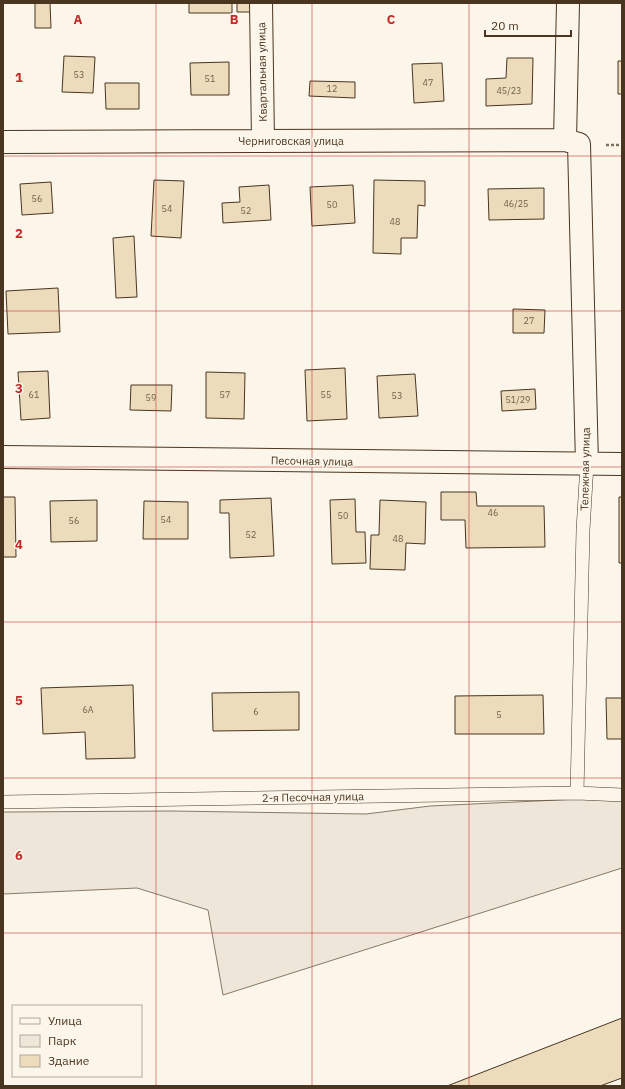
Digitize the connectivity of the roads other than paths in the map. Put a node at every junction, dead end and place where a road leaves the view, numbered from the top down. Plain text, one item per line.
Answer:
1 (261, 3) edge
2 (568, 3) edge
3 (263, 141) junction
4 (3, 142) edge
5 (572, 142) junction
6 (3, 457) edge
7 (587, 464) junction
8 (622, 464) edge
9 (578, 793) junction
10 (622, 795) edge
11 (3, 802) edge

1 - 3 street, Квартальная улица
2 - 5 street, Тележная улица
3 - 4 street, Черниговская улица
3 - 5 street, Черниговская улица
5 - 7 street, Тележная улица
6 - 7 street, Песочная улица
7 - 8 street, Песочная улица
7 - 9 lane, Тележная улица
9 - 10 lane, 2-я Песочная улица
9 - 11 lane, 2-я Песочная улица

